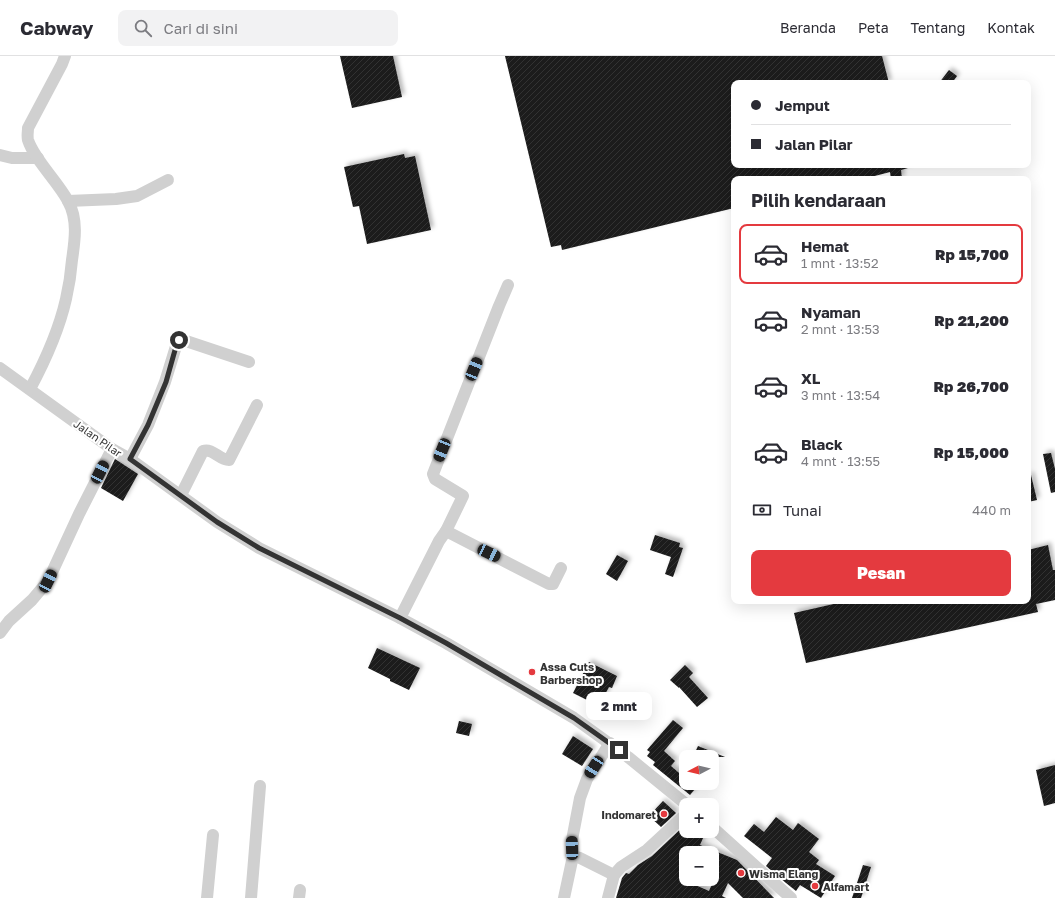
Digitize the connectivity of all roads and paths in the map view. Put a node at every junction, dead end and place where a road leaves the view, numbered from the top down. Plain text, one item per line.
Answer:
1 (65, 56) edge
2 (0, 155) edge
3 (38, 158) junction
4 (168, 180) dead end
5 (68, 201) junction
6 (508, 285) dead end
7 (249, 362) dead end
8 (0, 368) edge
9 (30, 389) junction
10 (257, 405) dead end
11 (112, 449) junction
12 (130, 459) junction
13 (181, 495) junction
14 (446, 532) junction
15 (561, 568) dead end
16 (400, 618) junction
17 (0, 633) edge
18 (610, 744) junction
19 (260, 786) dead end
20 (679, 798) edge
21 (679, 820) edge
22 (719, 833) edge
23 (213, 835) dead end
24 (573, 856) junction
25 (614, 875) junction
26 (207, 898) edge
27 (251, 898) edge
28 (564, 898) edge
29 (608, 898) edge
30 (791, 898) edge

1 - 3 street
2 - 3 street
3 - 5 street
4 - 5 street
5 - 9 street
6 - 14 street
7 - 12 street
8 - 9 street, Jalan Pilar
9 - 11 street, Jalan Pilar
10 - 13 street
11 - 12 street, Jalan Pilar
11 - 17 street
12 - 13 street, Jalan Pilar
13 - 16 street, Jalan Pilar
14 - 15 street
14 - 16 street
16 - 18 street, Jalan Pilar
18 - 20 street, Jalan Pilar
18 - 24 street
19 - 27 street
21 - 25 street
22 - 30 street
23 - 26 street
24 - 25 street
24 - 28 street
25 - 29 street

